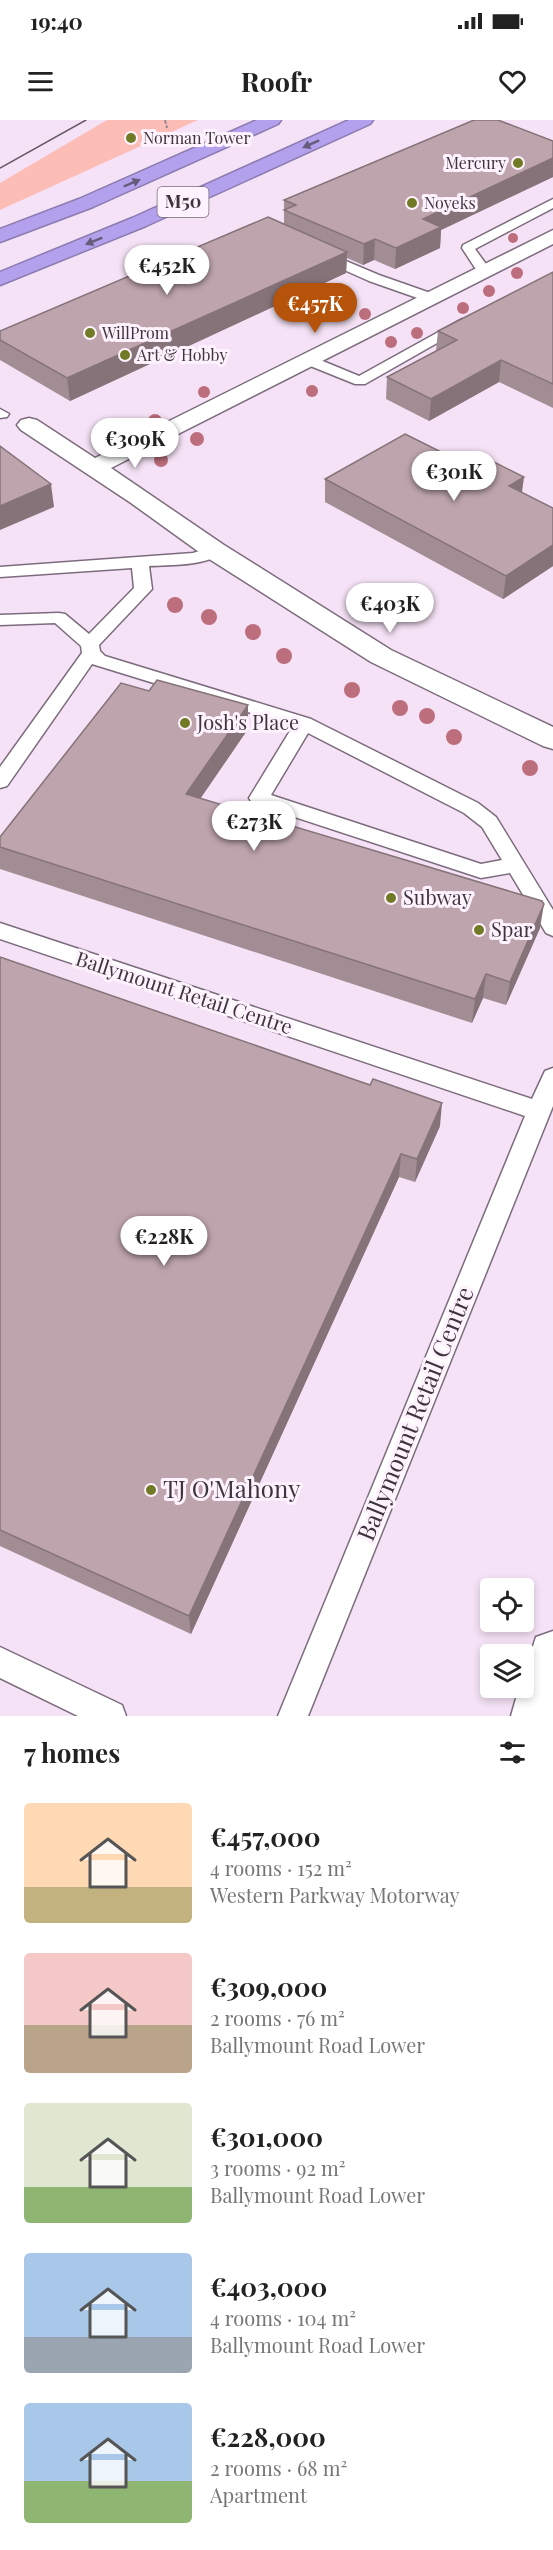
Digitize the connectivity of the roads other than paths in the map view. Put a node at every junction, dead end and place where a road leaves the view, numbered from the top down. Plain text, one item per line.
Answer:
1 (272, 120) edge
2 (364, 120) edge
3 (553, 203) edge
4 (0, 236) edge
5 (553, 236) edge
6 (311, 250) edge
7 (484, 271) junction
8 (0, 279) edge
9 (431, 298) junction
10 (471, 318) edge
11 (309, 360) junction
12 (29, 426) dead end
13 (95, 467) junction
14 (215, 551) junction
15 (140, 562) junction
16 (0, 572) edge
17 (0, 620) edge
18 (90, 648) junction
19 (304, 723) junction
20 (553, 739) edge
21 (0, 781) edge
22 (515, 865) junction
23 (553, 928) edge
24 (0, 931) edge
25 (553, 1077) edge
26 (539, 1111) junction
27 (553, 1654) edge
28 (0, 1662) edge
29 (111, 1716) edge
30 (293, 1716) edge
31 (535, 1716) edge

4 -> 1 highway, M50
2 -> 8 highway, M50
3 - 7 lane
5 - 7 street
6 - 9 lane
7 - 9 street
9 - 11 street
10 - 11 lane
11 - 13 street
12 - 13 street
13 - 14 street
14 - 15 lane
14 - 20 street
15 - 16 lane
15 - 18 lane
17 - 18 lane
18 - 19 lane
18 - 21 lane
19 - 22 lane
19 - 22 lane
22 - 23 lane
24 - 26 lane, Ballymount Retail Centre
25 - 26 lane, Ballymount Retail Centre
26 - 30 lane, Ballymount Retail Centre
27 - 31 street
28 - 29 lane

